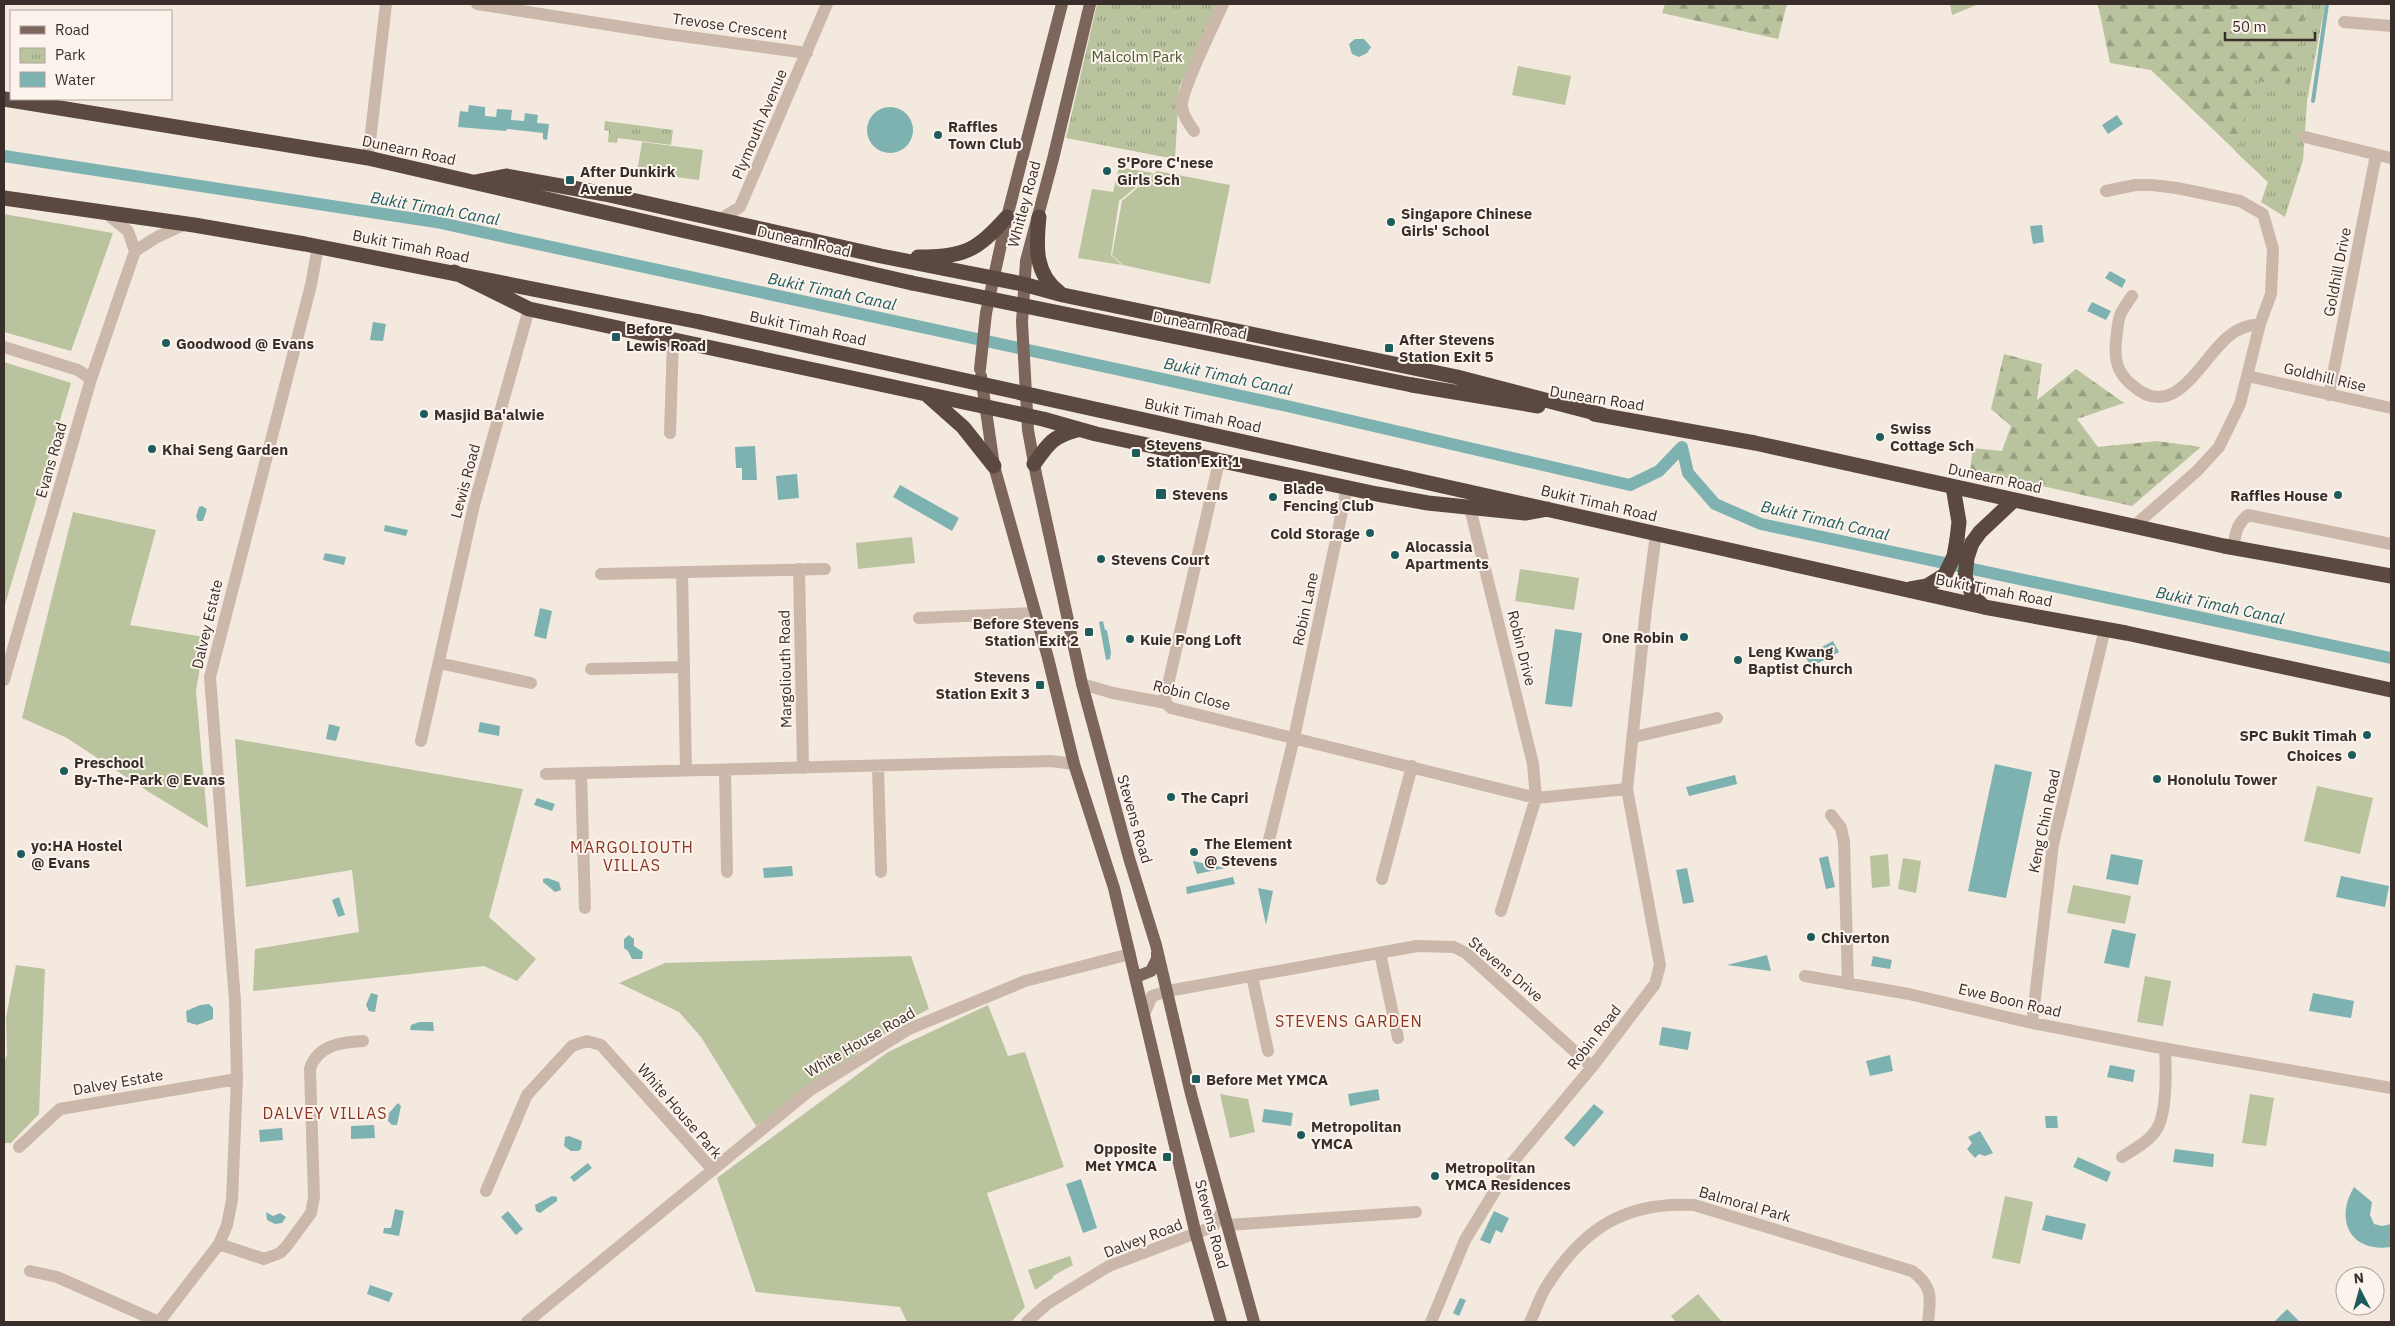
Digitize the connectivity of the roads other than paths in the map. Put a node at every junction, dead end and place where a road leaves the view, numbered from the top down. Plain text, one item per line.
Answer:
1 (386, 4) edge
2 (477, 4) edge
3 (827, 4) edge
4 (1062, 4) edge
5 (1090, 4) edge
6 (1223, 4) edge
7 (2344, 22) dead end
8 (2391, 26) edge
9 (807, 53) junction
10 (10, 100) edge
11 (1194, 131) dead end
12 (2305, 137) dead end
13 (2376, 155) junction
14 (368, 158) junction
15 (2391, 158) edge
16 (475, 182) junction
17 (2106, 191) dead end
18 (4, 198) edge
19 (740, 207) junction
20 (104, 212) junction
21 (1039, 217) junction
22 (1007, 218) junction
23 (719, 220) junction
24 (185, 224) junction
25 (742, 225) junction
26 (318, 247) junction
27 (136, 251) junction
28 (881, 256) junction
29 (454, 272) junction
30 (994, 279) junction
31 (1023, 284) junction
32 (1063, 295) junction
33 (2132, 296) dead end
34 (529, 309) junction
35 (2260, 324) junction
36 (673, 341) junction
37 (4, 347) edge
38 (2252, 377) dead end
39 (91, 379) junction
40 (925, 394) junction
41 (2329, 395) junction
42 (987, 408) junction
43 (2391, 408) edge
44 (1603, 415) junction
45 (1028, 417) junction
46 (1076, 430) junction
47 (670, 433) dead end
48 (1222, 461) junction
49 (1034, 464) junction
50 (994, 466) junction
51 (1953, 487) junction
52 (1347, 488) junction
53 (2014, 500) junction
54 (1470, 508) junction
55 (1547, 509) junction
56 (2133, 527) junction
57 (1656, 534) junction
58 (2391, 544) edge
59 (2233, 547) junction
60 (799, 569) junction
61 (825, 569) dead end
62 (682, 572) junction
63 (601, 574) dead end
64 (2391, 576) edge
65 (1907, 589) junction
66 (1984, 607) junction
67 (1035, 612) junction
68 (919, 618) dead end
69 (2106, 629) junction
70 (439, 664) junction
71 (684, 667) junction
72 (591, 670) dead end
73 (4, 680) edge
74 (530, 683) dead end
75 (1082, 684) junction
76 (2391, 690) edge
77 (1166, 703) junction
78 (1717, 718) dead end
79 (1294, 738) junction
80 (1634, 738) junction
81 (421, 741) dead end
82 (1074, 764) junction
83 (878, 766) junction
84 (1412, 766) junction
85 (803, 768) junction
86 (686, 770) junction
87 (725, 770) junction
88 (581, 773) junction
89 (546, 774) dead end
90 (1627, 789) junction
91 (1536, 798) junction
92 (1832, 815) dead end
93 (1268, 844) dead end
94 (728, 872) dead end
95 (880, 872) dead end
96 (1382, 879) dead end
97 (585, 908) dead end
98 (1501, 911) dead end
99 (1156, 945) junction
100 (1380, 953) junction
101 (1130, 954) junction
102 (1252, 976) junction
103 (1805, 976) dead end
104 (1136, 977) junction
105 (1848, 984) junction
106 (1168, 991) junction
107 (1145, 1012) junction
108 (2032, 1022) junction
109 (1398, 1038) dead end
110 (363, 1042) dead end
111 (2165, 1048) junction
112 (1268, 1051) dead end
113 (1592, 1067) junction
114 (237, 1079) junction
115 (2391, 1088) edge
116 (19, 1147) dead end
117 (2122, 1157) dead end
118 (713, 1170) junction
119 (486, 1191) dead end
120 (1223, 1210) junction
121 (1416, 1212) dead end
122 (1227, 1225) junction
123 (1196, 1235) junction
124 (219, 1244) junction
125 (30, 1271) dead end
126 (159, 1322) edge
127 (527, 1322) edge
128 (1027, 1322) edge
129 (1221, 1322) edge
130 (1254, 1322) edge
131 (1431, 1322) edge
132 (1530, 1322) edge
133 (1928, 1322) edge

1 - 14 street
2 - 9 street, Trevose Crescent
3 - 9 street
4 - 22 main road, Whitley Road
5 - 21 main road, Whitley Road
6 - 11 street
7 - 8 street
9 - 19 street, Plymouth Avenue
10 - 14 highway, Dunearn Road
12 - 13 street
13 - 15 street
13 - 41 street, Goldhill Drive
14 - 16 highway, Dunearn Road
16 - 23 highway
16 - 44 highway, Dunearn Road, bridge
17 - 35 street
18 - 20 highway, Bukit Timah Road
19 - 23 street
19 - 25 street, Plymouth Avenue
20 - 24 highway, Bukit Timah Road
20 - 27 street
21 - 31 main road, Whitley Road
21 - 32 highway
22 - 28 highway
22 - 30 main road, Whitley Road
23 - 25 highway
24 - 26 highway, Bukit Timah Road
24 - 27 street
25 - 28 highway
26 - 29 highway, Bukit Timah Road
26 - 114 street, Dalvey Estate
27 - 39 street, Evans Road
28 - 30 highway
29 - 34 highway
29 - 55 highway, Bukit Timah Road, bridge
30 - 31 highway
30 - 42 main road, Whitley Road, bridge
31 - 32 highway
31 - 45 main road, Whitley Road
32 - 44 highway
33 - 35 street
34 - 36 highway
34 - 70 street, Lewis Road
35 - 56 street
36 - 40 highway
36 - 47 street
37 - 39 street
38 - 41 street, Goldhill Rise
39 - 73 street, Evans Road
40 - 42 highway
40 - 50 highway
41 - 43 street, Goldhill Rise
42 - 45 highway
42 - 50 main road, Stevens Road
44 - 51 highway, Dunearn Road
45 - 46 highway
45 - 49 main road, Stevens Road
46 - 48 highway
46 - 49 highway
48 - 52 highway
48 - 77 street
49 - 75 main road, Stevens Road
50 - 67 main road, Stevens Road
51 - 53 highway, Dunearn Road
51 - 65 highway, bridge
52 - 54 highway
52 - 79 street, Robin Lane
53 - 56 highway, Dunearn Road
53 - 66 highway, bridge
54 - 55 highway
54 - 91 street, Robin Drive
55 - 57 highway, Bukit Timah Road
56 - 59 highway, Dunearn Road
57 - 65 highway, Bukit Timah Road
57 - 80 street, Robin Road
58 - 59 street
59 - 64 highway, Dunearn Road
60 - 61 street
60 - 62 street
60 - 85 street, Margoliouth Road
62 - 63 street
62 - 71 street
65 - 66 highway, Bukit Timah Road
66 - 69 highway, Bukit Timah Road
67 - 68 street
67 - 82 main road, Stevens Road
69 - 76 highway, Bukit Timah Road
69 - 108 street, Keng Chin Road
70 - 74 street
70 - 81 street, Lewis Road
71 - 72 street
71 - 86 street
75 - 77 street, Robin Close
75 - 99 main road, Stevens Road
77 - 79 street, Robin Close
78 - 80 street
79 - 84 street, Robin Close
79 - 93 street
80 - 90 street, Robin Road
82 - 83 street
82 - 101 main road, Stevens Road
83 - 85 street
83 - 95 street
84 - 91 street, Robin Close
84 - 96 street
85 - 87 street
86 - 87 street
86 - 88 street
87 - 94 street
88 - 89 street
88 - 97 street
90 - 91 street, Robin Close
90 - 113 street, Robin Road
91 - 98 street
92 - 105 street
99 - 104 main road
99 - 106 main road, Stevens Road
100 - 102 street, Stevens Drive
100 - 109 street
100 - 113 street, Stevens Drive
101 - 104 main road, Stevens Road
101 - 118 street, White House Road
102 - 106 street, Stevens Drive
102 - 112 street
103 - 105 street, Ewe Boon Road
104 - 107 main road, Stevens Road
105 - 108 street, Ewe Boon Road
106 - 107 street, Stevens Drive
106 - 120 main road, Stevens Road
107 - 123 main road, Stevens Road
108 - 111 street, Ewe Boon Road
110 - 124 street
111 - 115 street, Ewe Boon Road
111 - 117 street
113 - 131 street, Robin Road
114 - 116 street, Dalvey Estate
114 - 124 street, Dalvey Estate
118 - 119 street, White House Park
118 - 127 street, White House Park
120 - 122 main road, Stevens Road
120 - 123 street, Dalvey Road
121 - 122 street, Stevens Road
122 - 130 main road, Stevens Road
123 - 128 street, Dalvey Road
123 - 129 main road, Stevens Road
124 - 126 street, Dalvey Estate
125 - 126 street
132 - 133 street, Balmoral Park

